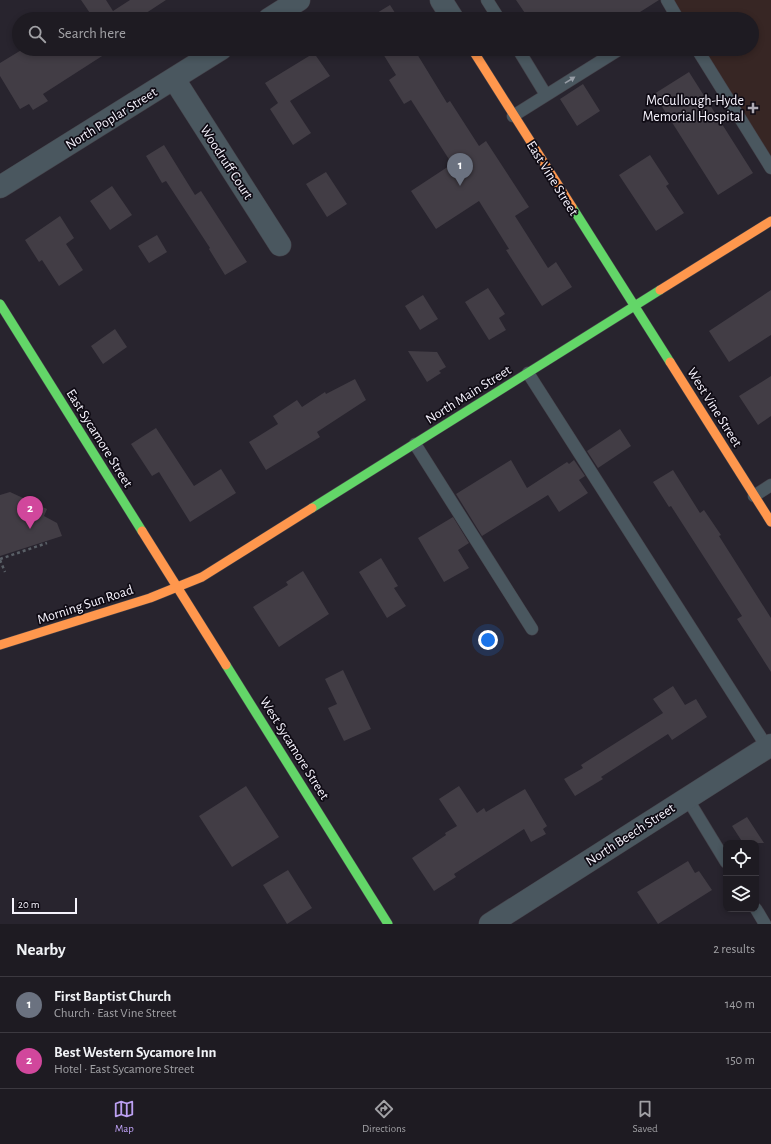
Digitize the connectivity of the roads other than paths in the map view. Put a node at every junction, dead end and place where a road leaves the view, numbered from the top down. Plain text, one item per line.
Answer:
1 (299, 0) edge
2 (442, 0) edge
3 (487, 0) edge
4 (667, 0) edge
5 (280, 12) edge
6 (449, 12) edge
7 (495, 12) edge
8 (672, 12) edge
9 (210, 56) edge
10 (476, 56) edge
11 (522, 56) edge
12 (609, 56) edge
13 (701, 56) edge
14 (174, 79) junction
15 (546, 95) junction
16 (513, 116) junction
17 (771, 168) edge
18 (0, 187) edge
19 (771, 221) edge
20 (280, 245) dead end
21 (0, 304) edge
22 (634, 306) junction
23 (528, 373) junction
24 (415, 444) junction
25 (771, 486) edge
26 (754, 496) junction
27 (771, 522) edge
28 (177, 587) junction
29 (532, 629) dead end
30 (0, 645) edge
31 (769, 746) edge
32 (687, 798) junction
33 (723, 857) edge
34 (758, 912) edge
35 (388, 924) edge
36 (490, 924) edge
37 (765, 924) edge

1 - 5 street
2 - 6 street
3 - 7 lane
4 - 8 lane
9 - 14 street, North Poplar Street
10 - 16 street, East Vine Street
11 - 15 lane
15 -> 12 lane
13 - 17 lane
14 - 18 street, North Poplar Street
14 - 20 street, Woodruff Court
15 - 16 lane
16 - 22 street, East Vine Street
19 - 22 street, North Main Street
21 - 28 street, East Sycamore Street
22 - 23 street, North Main Street
22 - 26 street, West Vine Street
23 - 24 street, North Main Street
23 - 31 lane
24 - 28 street, North Main Street
24 - 29 lane
25 - 26 lane
26 - 27 street, West Vine Street
28 - 30 street, Morning Sun Road
28 - 35 street, West Sycamore Street
31 - 32 street, North Beech Street
32 - 33 lane
32 - 36 street, North Beech Street
34 - 37 lane

